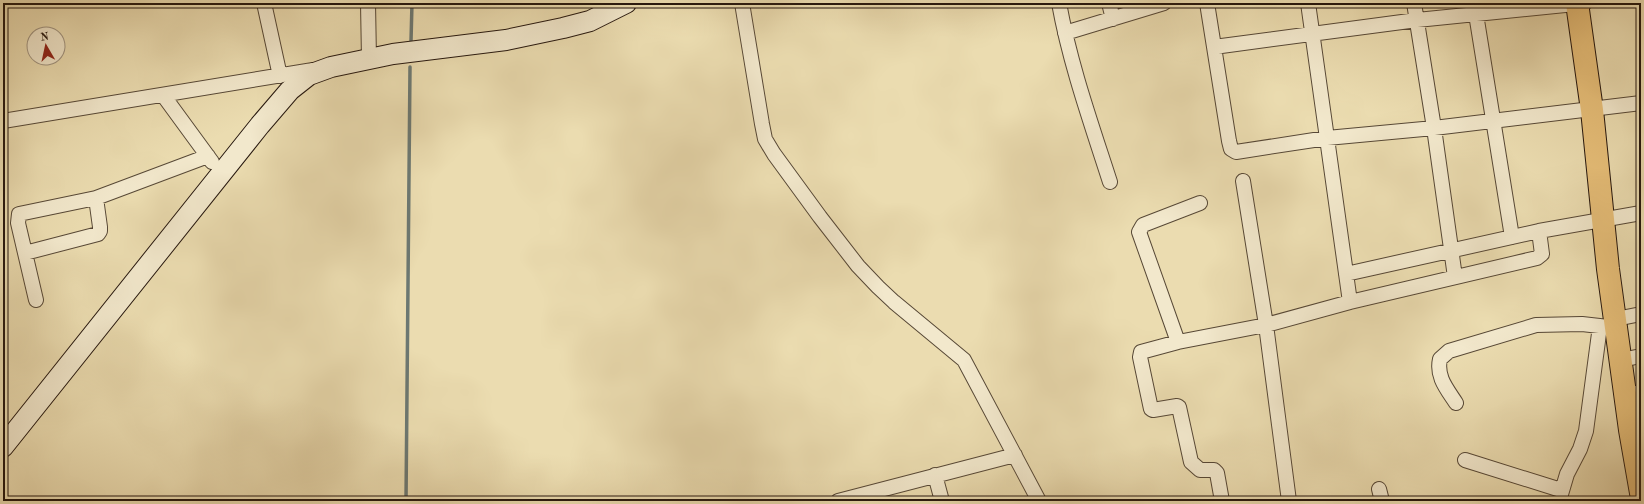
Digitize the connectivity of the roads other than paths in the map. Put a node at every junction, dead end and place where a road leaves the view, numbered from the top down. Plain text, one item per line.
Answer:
1 (264, 3) edge
2 (368, 3) edge
3 (626, 3) edge
4 (742, 3) edge
5 (1059, 3) edge
6 (1109, 3) edge
7 (1164, 3) edge
8 (1207, 3) edge
9 (1308, 3) edge
10 (1414, 3) edge
11 (1581, 4) edge
12 (1476, 14) junction
13 (1113, 19) junction
14 (1417, 20) junction
15 (1065, 33) junction
16 (1313, 33) junction
17 (1214, 47) junction
18 (369, 59) junction
19 (331, 67) junction
20 (280, 76) junction
21 (163, 95) junction
22 (1641, 103) edge
23 (1592, 110) junction
24 (3, 121) edge
25 (1494, 121) junction
26 (1434, 128) junction
27 (1327, 138) junction
28 (208, 156) junction
29 (221, 174) junction
30 (1242, 181) dead end
31 (1110, 182) dead end
32 (96, 198) junction
33 (1200, 203) dead end
34 (1641, 213) edge
35 (1603, 218) junction
36 (1539, 231) junction
37 (1512, 237) junction
38 (1451, 251) junction
39 (25, 253) junction
40 (1346, 274) junction
41 (1455, 277) junction
42 (36, 300) dead end
43 (1350, 302) junction
44 (1641, 314) edge
45 (1611, 324) junction
46 (1266, 325) junction
47 (1178, 342) junction
48 (1631, 358) edge
49 (1633, 394) edge
50 (1456, 403) dead end
51 (1636, 429) edge
52 (3, 447) edge
53 (1015, 455) junction
54 (1465, 460) dead end
55 (1639, 465) edge
56 (935, 475) junction
57 (1641, 493) edge
58 (1560, 495) edge
59 (838, 501) edge
60 (942, 501) edge
61 (1039, 501) edge
62 (1222, 501) edge
63 (1289, 501) edge

1 - 20 street
2 - 18 street
3 - 18 street
4 - 53 street
5 - 15 street
6 - 13 street
7 - 13 street
8 - 17 street
9 - 16 street
10 - 14 street
11 - 12 street
11 - 23 main road
12 - 14 street
12 - 25 street
13 - 15 street
14 - 16 street
14 - 26 street
15 - 31 street
16 - 17 street
16 - 27 street
17 - 27 street
18 - 19 street
19 - 20 street
19 - 29 street
20 - 21 street
21 - 24 street
21 - 28 street
22 - 23 street
23 - 25 street
23 - 35 main road
25 - 26 street
25 - 37 street
26 - 27 street
26 - 38 street
27 - 40 street
28 - 29 street
28 - 32 street
29 - 52 street
30 - 46 street
32 - 39 street
32 - 39 street
33 - 47 street
34 - 35 street
35 - 36 street
35 - 45 main road
36 - 37 street
36 - 41 street
37 - 38 street
38 - 40 street
38 - 41 street
39 - 42 street
40 - 43 street
41 - 43 street
43 - 46 street
44 - 45 street
45 - 48 main road
45 - 50 street
45 - 58 street
46 - 47 street
46 - 63 street
47 - 62 street
48 - 49 main road
49 - 51 main road
51 - 55 main road
53 - 56 street
53 - 61 street
54 - 58 street
55 - 57 main road
56 - 59 street
56 - 60 street

